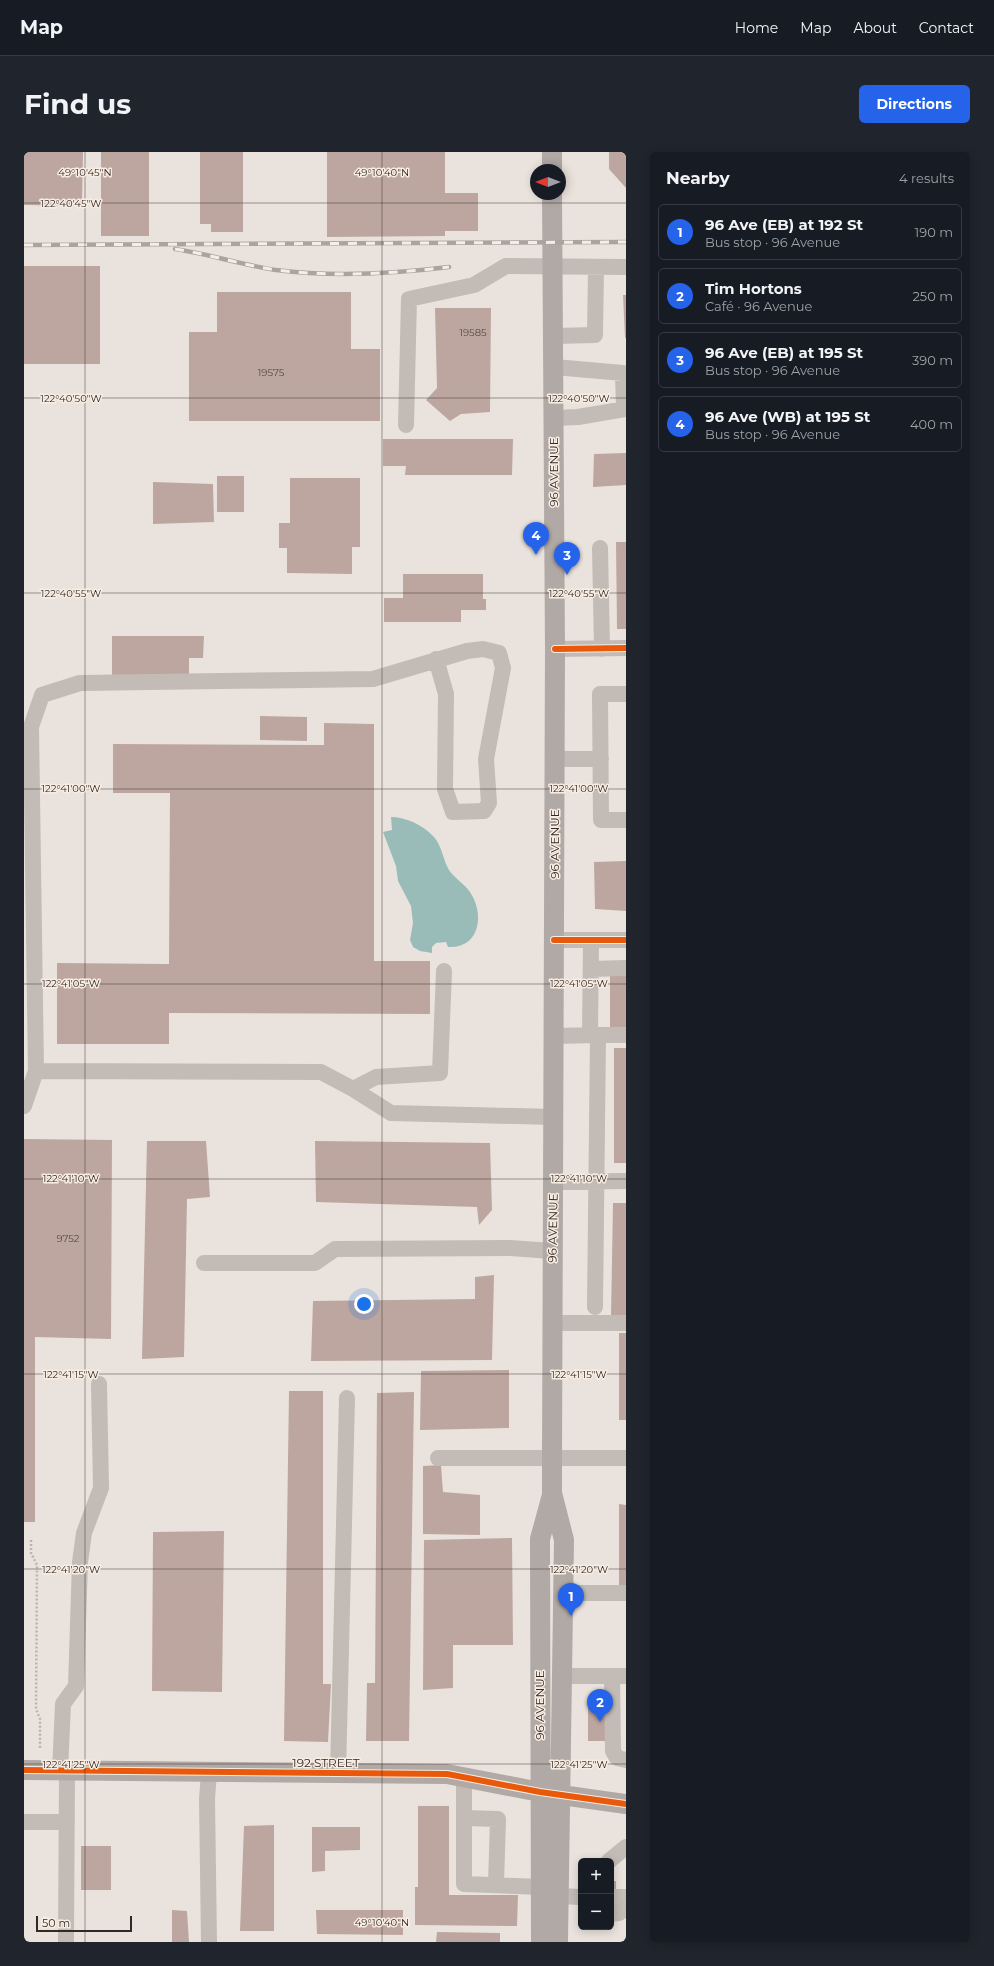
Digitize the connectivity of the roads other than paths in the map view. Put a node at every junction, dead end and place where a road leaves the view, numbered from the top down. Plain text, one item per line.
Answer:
1 (552, 152) edge
2 (552, 164) edge
3 (552, 200) edge
4 (553, 267) junction
5 (626, 267) edge
6 (596, 268) junction
7 (554, 336) junction
8 (554, 367) junction
9 (625, 409) edge
10 (554, 418) junction
11 (406, 425) dead end
12 (600, 548) dead end
13 (626, 648) edge
14 (555, 649) junction
15 (602, 649) junction
16 (436, 659) junction
17 (626, 694) edge
18 (555, 759) junction
19 (601, 759) junction
20 (626, 820) edge
21 (554, 940) junction
22 (592, 940) junction
23 (626, 940) edge
24 (626, 968) edge
25 (591, 969) junction
26 (444, 971) dead end
27 (594, 1035) junction
28 (626, 1035) edge
29 (554, 1036) junction
30 (36, 1071) junction
31 (353, 1089) junction
32 (24, 1106) edge
33 (554, 1117) junction
34 (596, 1181) junction
35 (626, 1181) edge
36 (553, 1182) junction
37 (552, 1251) junction
38 (204, 1263) dead end
39 (595, 1307) dead end
40 (626, 1323) edge
41 (552, 1324) junction
42 (99, 1384) dead end
43 (347, 1398) dead end
44 (562, 1454) junction
45 (438, 1458) dead end
46 (626, 1458) edge
47 (552, 1493) junction
48 (563, 1593) junction
49 (626, 1593) edge
50 (562, 1676) junction
51 (619, 1676) edge
52 (626, 1760) edge
53 (24, 1770) edge
54 (64, 1771) junction
55 (209, 1773) junction
56 (338, 1774) junction
57 (464, 1777) junction
58 (540, 1792) junction
59 (561, 1795) junction
60 (626, 1804) edge
61 (464, 1818) junction
62 (24, 1822) edge
63 (67, 1822) junction
64 (626, 1847) edge
65 (613, 1858) edge
66 (614, 1861) edge
67 (626, 1861) edge
68 (496, 1884) junction
69 (541, 1887) junction
70 (559, 1896) junction
71 (578, 1897) edge
72 (626, 1908) edge
73 (614, 1914) edge
74 (614, 1921) edge
75 (626, 1921) edge
76 (66, 1942) edge
77 (209, 1942) edge
78 (541, 1942) edge
79 (558, 1942) edge

1 - 2 main road
3 - 4 main road, 96 AVENUE
4 - 6 street
4 - 7 main road, 96 AVENUE
4 - 11 street
5 - 6 street
6 - 7 street
7 - 8 main road, 96 AVENUE
8 - 9 street
8 - 10 main road, 96 AVENUE
9 - 10 street
10 - 14 main road, 96 AVENUE
12 - 15 street
13 - 15 street
14 - 15 street
14 - 18 main road, 96 AVENUE
16 - 16 street
16 - 30 street
17 - 19 street
18 - 19 street
18 - 21 main road, 96 AVENUE
19 - 20 street
21 - 22 street
21 - 29 main road, 96 AVENUE
22 - 23 street
22 - 25 street
24 - 25 street
25 - 27 street
26 - 31 street
27 - 28 street
27 - 29 street
27 - 34 street
29 - 33 main road, 96 AVENUE
30 - 31 street
30 - 32 street
31 - 33 street
33 - 36 main road, 96 AVENUE
34 - 35 street
34 - 36 street
34 - 39 street
36 - 37 main road, 96 AVENUE
37 - 38 street
37 - 41 main road, 96 AVENUE
40 - 41 street
41 - 44 main road, 96 AVENUE
42 - 54 street
43 - 56 street
44 - 45 street
44 - 46 street
44 - 47 main road, 96 AVENUE
47 - 48 main road, 96 AVENUE
47 - 58 main road, 96 AVENUE
48 - 49 street
48 - 50 main road, 96 AVENUE
50 - 51 street
50 - 59 main road, 96 AVENUE
51 - 52 street
53 - 54 main road, 192 STREET
54 - 55 main road, 192 STREET
54 - 63 street
55 - 56 main road, 192 STREET
55 - 77 street
56 - 57 main road, 192 STREET
57 - 58 main road, 192 STREET
57 - 61 street
58 - 59 main road, 192 STREET
58 - 69 main road, 96 AVENUE
59 - 60 main road, 192 STREET
59 - 70 main road, 96 AVENUE
61 - 68 street
61 - 68 street
62 - 63 street
63 - 76 street
64 - 65 street
66 - 67 street
68 - 69 street
69 - 78 main road, 96 AVENUE
70 - 71 street
70 - 79 main road, 96 AVENUE
72 - 73 street
74 - 75 street

